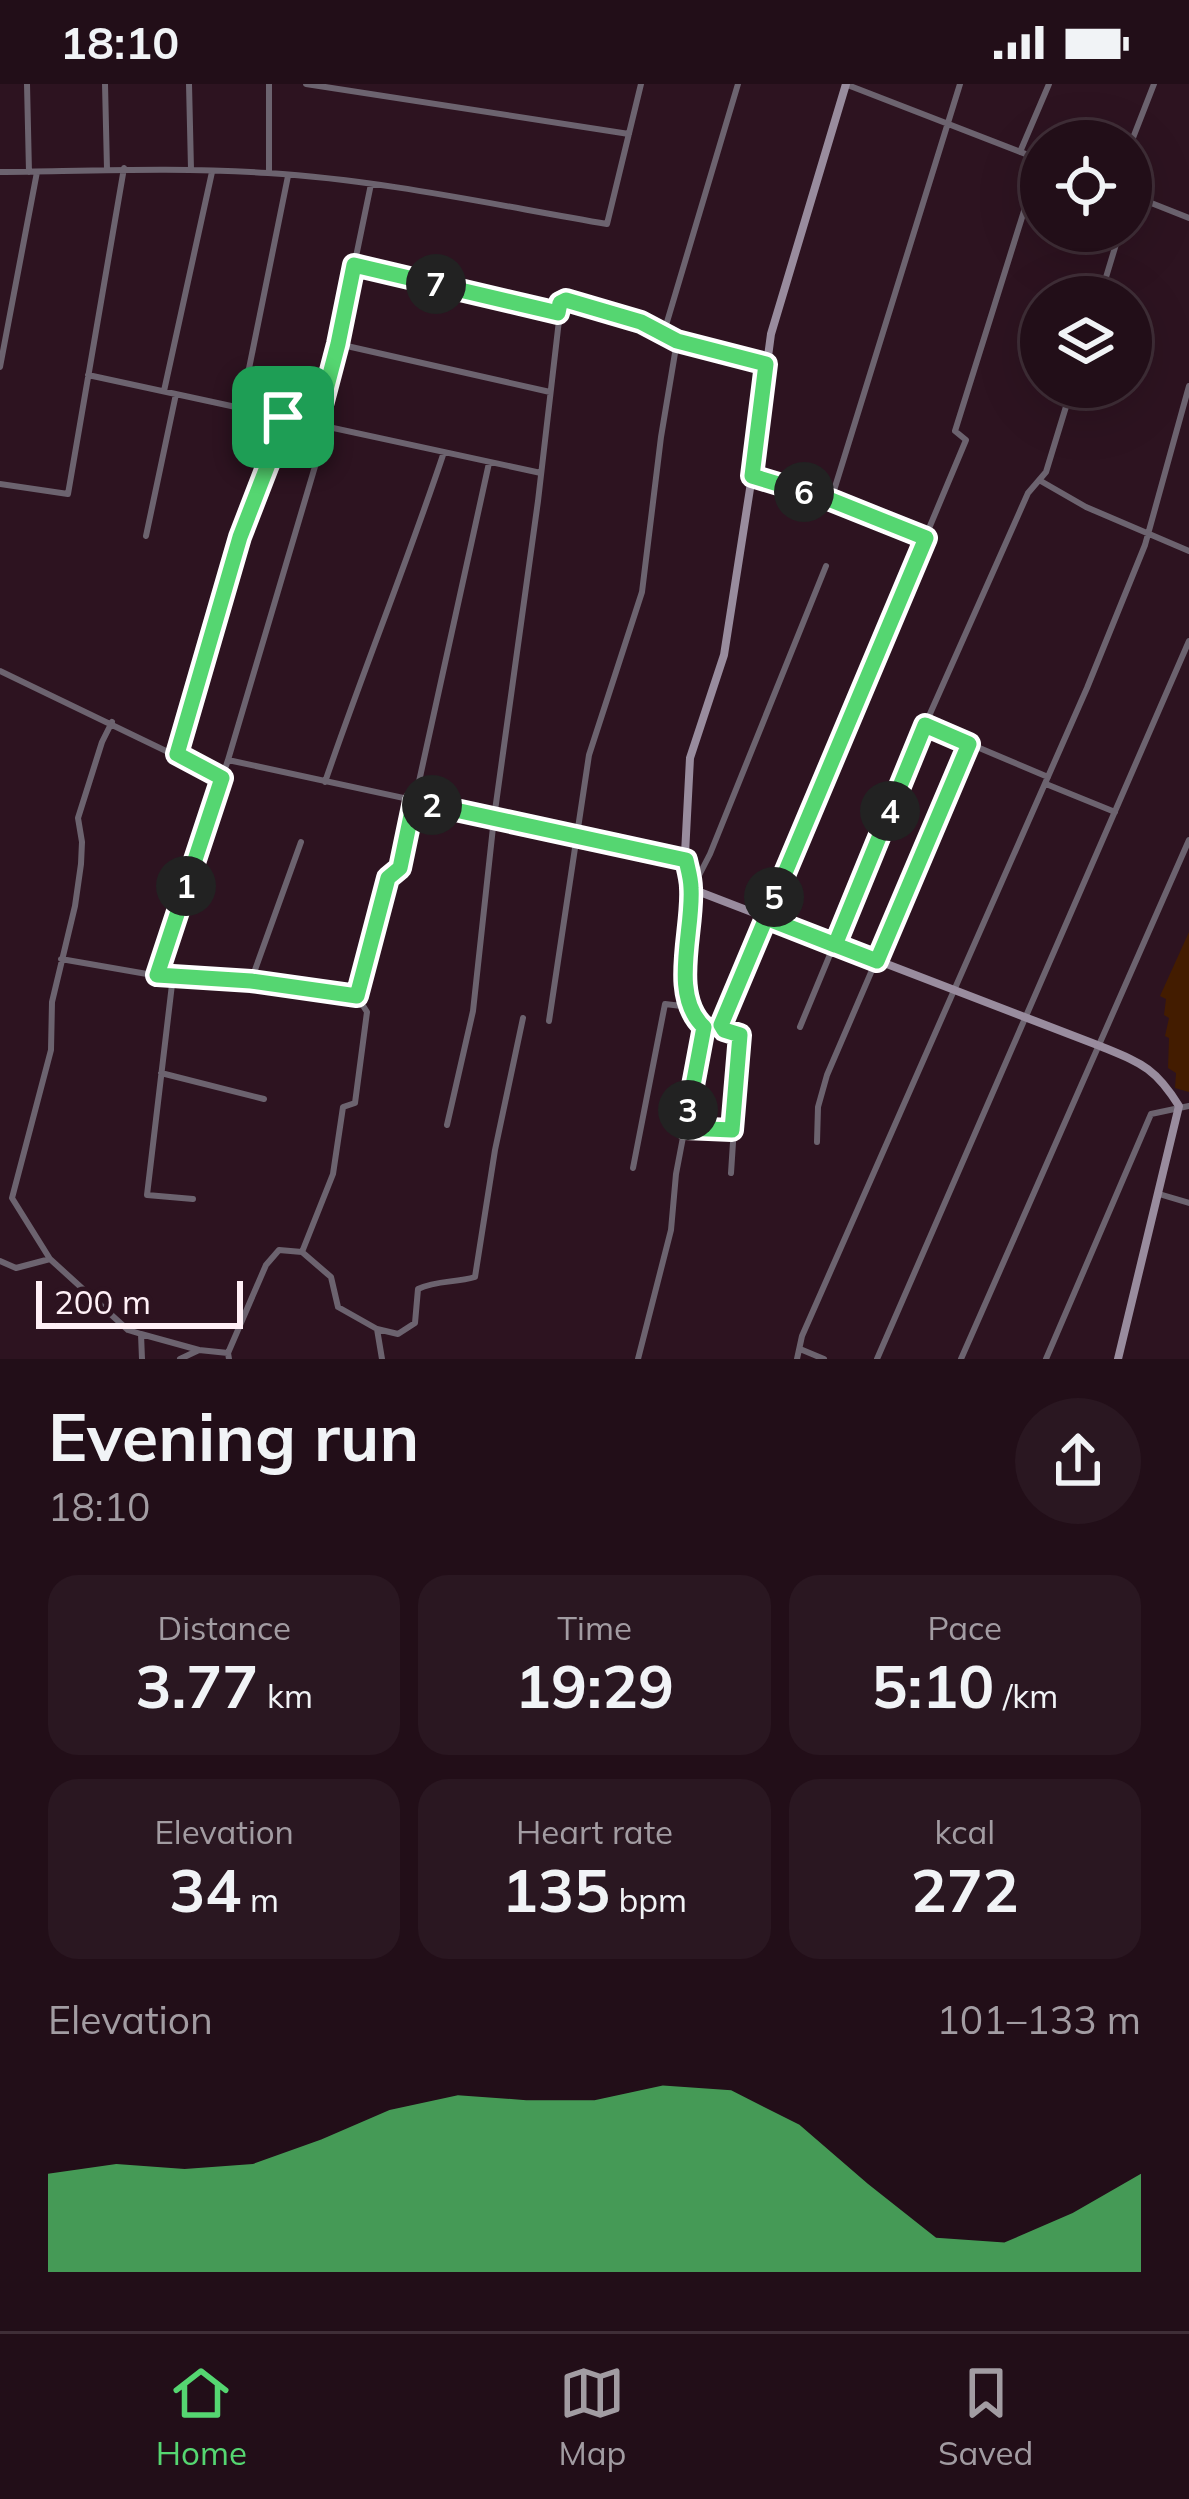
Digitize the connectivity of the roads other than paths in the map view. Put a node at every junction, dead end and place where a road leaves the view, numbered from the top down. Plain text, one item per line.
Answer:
1 (27, 84) edge
2 (105, 84) edge
3 (189, 84) edge
4 (268, 84) edge
5 (306, 84) edge
6 (641, 84) edge
7 (738, 84) edge
8 (846, 84) edge
9 (959, 84) edge
10 (1048, 84) edge
11 (1154, 84) edge
12 (1033, 120) edge
13 (1140, 120) edge
14 (948, 122) junction
15 (629, 134) junction
16 (1020, 152) edge
17 (124, 168) junction
18 (107, 169) junction
19 (191, 169) junction
20 (212, 170) junction
21 (0, 172) edge
22 (33, 172) junction
23 (268, 173) junction
24 (289, 175) junction
25 (371, 184) junction
26 (1152, 204) edge
27 (1189, 204) edge
28 (1186, 217) edge
29 (1020, 226) edge
30 (354, 265) junction
31 (558, 313) junction
32 (664, 332) junction
33 (677, 341) junction
34 (338, 344) junction
35 (766, 364) junction
36 (0, 367) edge
37 (88, 375) junction
38 (1189, 386) edge
39 (164, 391) junction
40 (550, 392) junction
41 (176, 394) junction
42 (241, 408) junction
43 (1066, 408) edge
44 (283, 417) junction
45 (322, 425) junction
46 (444, 452) junction
47 (489, 463) junction
48 (541, 473) junction
49 (752, 476) junction
50 (1039, 480) junction
51 (0, 484) edge
52 (831, 500) junction
53 (1148, 533) junction
54 (146, 536) dead end
55 (926, 538) junction
56 (1189, 551) edge
57 (826, 566) dead end
58 (1189, 641) edge
59 (0, 670) edge
60 (112, 722) junction
61 (925, 725) junction
62 (969, 744) junction
63 (177, 754) junction
64 (228, 760) junction
65 (222, 778) junction
66 (1046, 780) junction
67 (325, 782) junction
68 (414, 801) junction
69 (1115, 812) junction
70 (494, 818) junction
71 (579, 836) junction
72 (1189, 840) edge
73 (301, 842) dead end
74 (686, 860) junction
75 (692, 889) junction
76 (766, 918) junction
77 (835, 945) junction
78 (61, 959) junction
79 (877, 961) junction
80 (157, 975) junction
81 (173, 976) junction
82 (251, 981) junction
83 (953, 990) junction
84 (357, 996) junction
85 (690, 1007) junction
86 (523, 1018) dead end
87 (1026, 1018) junction
88 (549, 1022) dead end
89 (721, 1025) junction
90 (704, 1027) junction
91 (800, 1027) dead end
92 (1100, 1046) junction
93 (161, 1073) junction
94 (264, 1099) dead end
95 (1184, 1106) edge
96 (447, 1125) dead end
97 (685, 1128) junction
98 (732, 1130) junction
99 (817, 1142) dead end
100 (632, 1168) dead end
101 (731, 1173) dead end
102 (1159, 1194) junction
103 (193, 1199) dead end
104 (1189, 1203) edge
105 (302, 1252) junction
106 (50, 1259) junction
107 (0, 1261) edge
108 (377, 1329) junction
109 (141, 1334) junction
110 (799, 1349) junction
111 (200, 1350) junction
112 (228, 1356) edge
113 (142, 1359) edge
114 (180, 1359) edge
115 (382, 1359) edge
116 (638, 1359) edge
117 (797, 1359) edge
118 (824, 1359) edge
119 (877, 1359) edge
120 (962, 1359) edge
121 (1046, 1359) edge
122 (1118, 1359) edge

1 - 22 street
2 - 18 street
3 - 19 street
4 - 23 street
5 - 15 street
6 - 15 street
7 - 32 street
8 - 14 street
8 - 35 street
9 - 14 street
10 - 12 street
11 - 13 street
14 - 16 street
14 - 52 street
15 - 25 street
17 - 18 street
17 - 19 street
17 - 37 street
18 - 22 street
19 - 20 street
20 - 23 street
20 - 39 street
21 - 22 street
22 - 36 street
23 - 24 street
24 - 25 street
24 - 42 street
25 - 30 street
26 - 28 street
27 - 28 street
29 - 55 street
30 - 31 street
30 - 34 street
31 - 32 street
31 - 40 street
32 - 33 street
33 - 35 street
33 - 71 street
34 - 40 street
34 - 45 street
35 - 49 street
37 - 39 street
37 - 51 street
38 - 53 street
39 - 41 street
40 - 48 street
41 - 42 street
41 - 54 street
42 - 44 street
43 - 50 street
44 - 45 street
44 - 63 street
45 - 46 street
45 - 64 street
46 - 47 street
46 - 67 street
47 - 48 street
47 - 68 street
48 - 70 street
49 - 52 street
49 - 74 street
50 - 53 street
50 - 61 street
52 - 55 street
53 - 56 street
53 - 66 street
55 - 76 street
57 - 75 street
58 - 69 street
59 - 60 street
60 - 63 street
60 - 78 street
61 - 62 street
61 - 77 street
62 - 66 street
62 - 79 street
63 - 65 street
64 - 65 street
64 - 67 street
65 - 80 street
66 - 69 street
66 - 83 street
67 - 68 street
68 - 70 street
68 - 84 street
69 - 87 street
70 - 71 street
70 - 96 street
71 - 74 street
71 - 88 street
72 - 92 street
73 - 82 street
74 - 75 street
75 - 76 street
75 - 85 street
76 - 77 street
76 - 89 street
77 - 79 street
77 - 91 street
78 - 80 street
78 - 106 street
79 - 83 street
79 - 99 street
80 - 81 street
81 - 82 street
81 - 93 street
82 - 84 street
83 - 87 street
83 - 110 street
84 - 105 street
85 - 90 street
85 - 100 street
86 - 108 street
87 - 92 street
87 - 119 street
89 - 90 street
89 - 98 street
90 - 97 street
92 - 95 street
92 - 120 street
93 - 94 street
93 - 103 street
95 - 102 street
95 - 121 street
97 - 98 street
97 - 116 street
98 - 101 street
102 - 104 street
102 - 122 street
105 - 108 street
105 - 112 street
106 - 107 street
106 - 109 street
108 - 115 street
109 - 111 street
109 - 113 street
110 - 117 street
110 - 118 street
111 - 112 street
111 - 114 street

